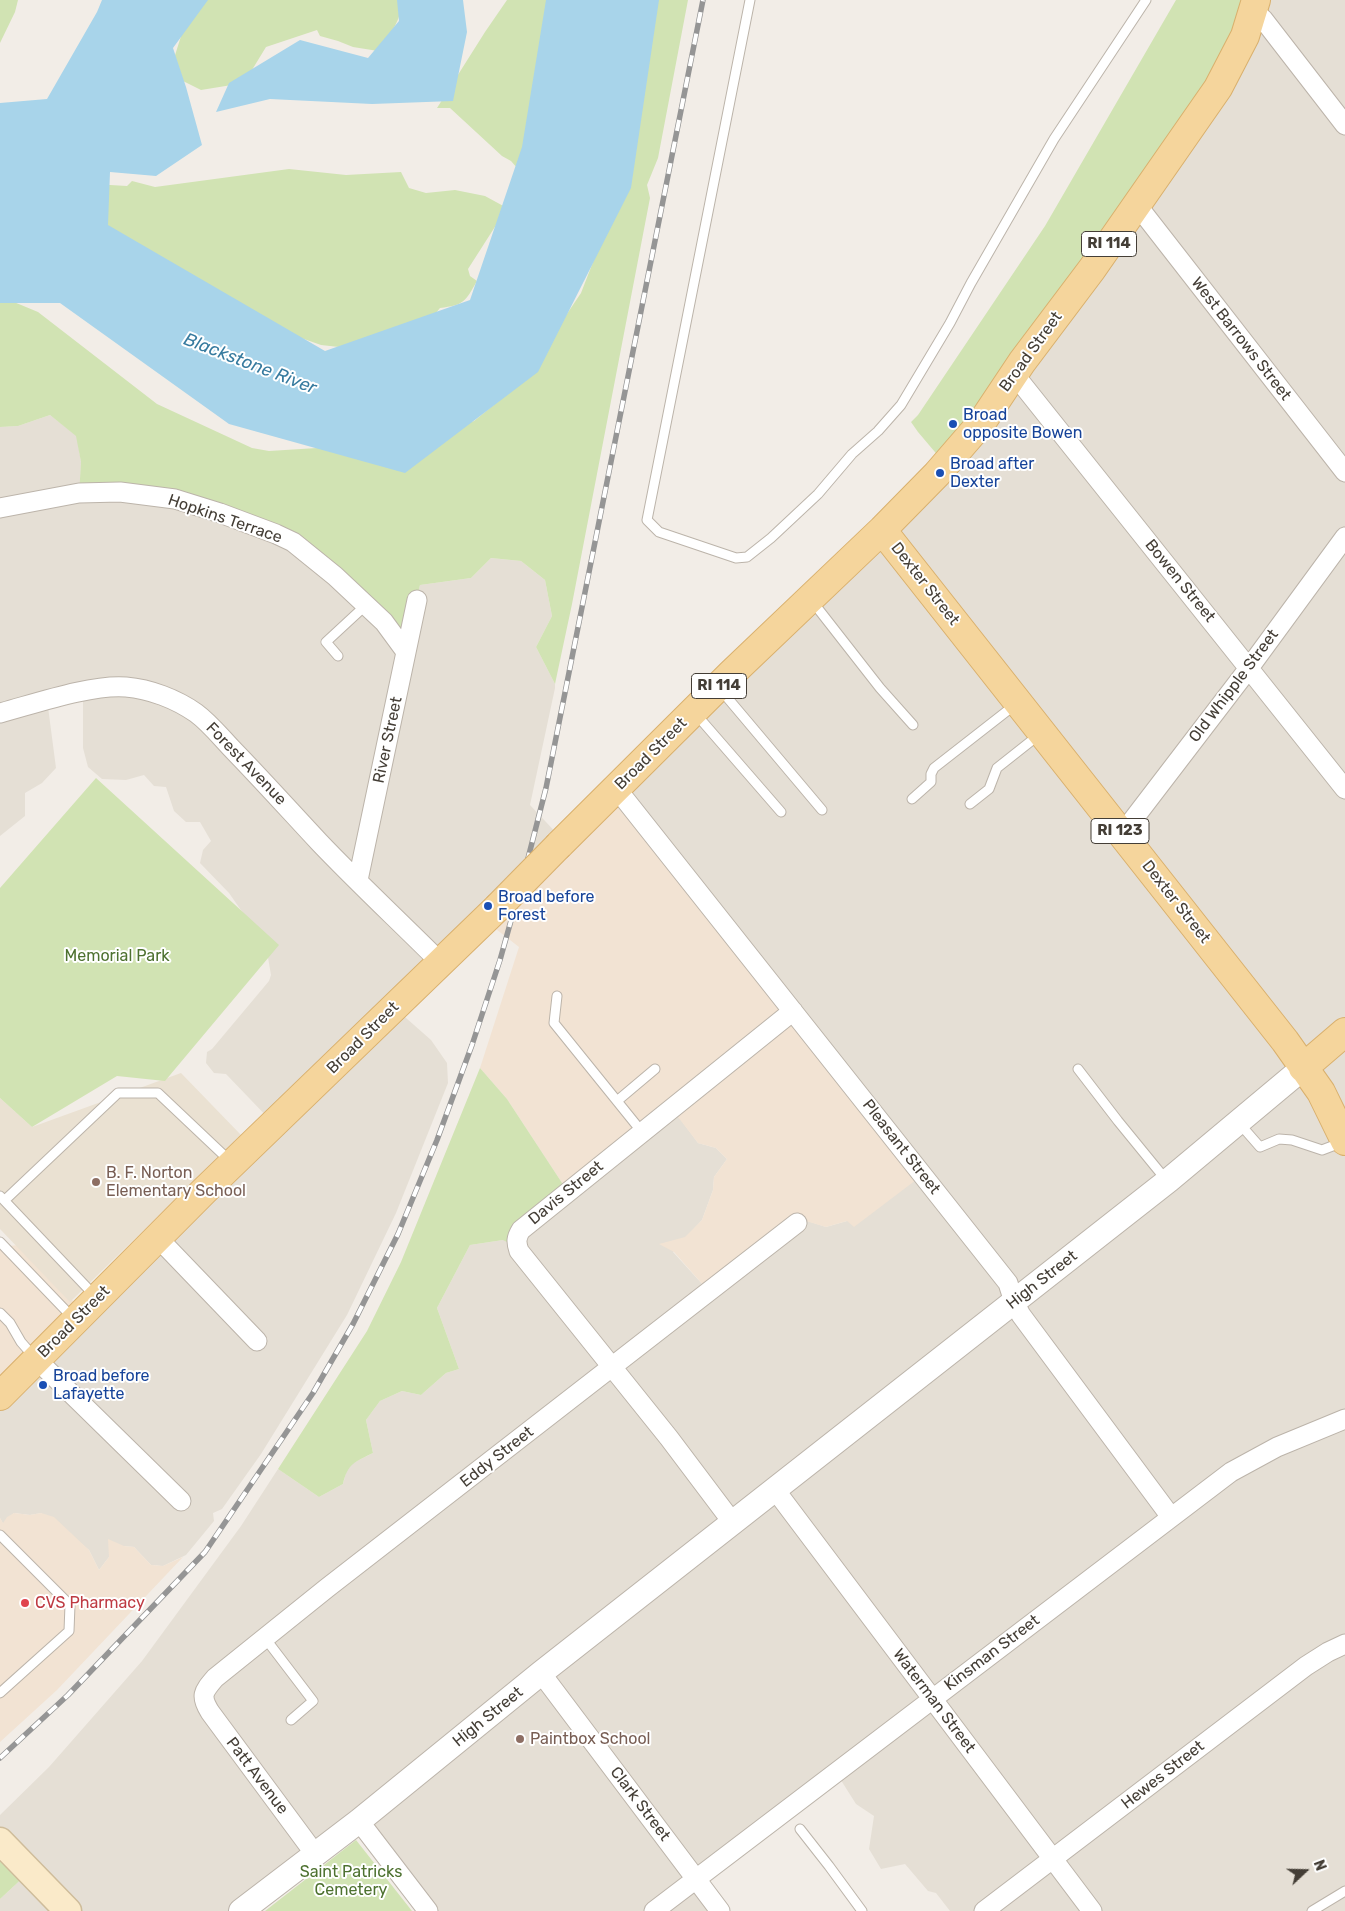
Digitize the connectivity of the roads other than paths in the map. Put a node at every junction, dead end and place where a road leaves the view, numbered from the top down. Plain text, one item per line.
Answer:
1 (750, 0) edge
2 (1146, 0) edge
3 (1255, 5) edge
4 (1345, 125) edge
5 (1137, 205) junction
6 (1014, 374) junction
7 (1345, 472) edge
8 (0, 508) edge
9 (882, 530) junction
10 (1345, 537) edge
11 (810, 599) junction
12 (417, 600) dead end
13 (366, 605) junction
14 (406, 652) junction
15 (338, 656) dead end
16 (1249, 668) junction
17 (718, 687) junction
18 (1018, 702) junction
19 (694, 711) junction
20 (0, 713) edge
21 (913, 725) dead end
22 (1042, 732) junction
23 (616, 788) junction
24 (1345, 789) edge
25 (912, 799) dead end
26 (970, 804) dead end
27 (822, 810) dead end
28 (781, 812) dead end
29 (1122, 834) junction
30 (358, 880) junction
31 (440, 962) junction
32 (557, 996) dead end
33 (793, 1011) junction
34 (1345, 1032) edge
35 (1304, 1068) junction
36 (655, 1069) dead end
37 (1078, 1069) dead end
38 (617, 1101) junction
39 (1239, 1122) junction
40 (642, 1132) junction
41 (1345, 1141) edge
42 (233, 1164) junction
43 (1168, 1181) junction
44 (2, 1198) edge
45 (797, 1223) dead end
46 (158, 1238) junction
47 (0, 1242) edge
48 (98, 1299) junction
49 (1014, 1302) junction
50 (0, 1313) edge
51 (76, 1321) junction
52 (257, 1341) dead end
53 (37, 1360) junction
54 (613, 1367) junction
55 (0, 1396) edge
56 (1345, 1419) edge
57 (776, 1491) junction
58 (181, 1501) dead end
59 (1171, 1517) junction
60 (733, 1522) junction
61 (0, 1536) edge
62 (265, 1638) junction
63 (1345, 1644) edge
64 (541, 1673) junction
65 (0, 1693) edge
66 (203, 1696) joint
67 (932, 1699) junction
68 (290, 1720) dead end
69 (359, 1821) junction
70 (800, 1829) dead end
71 (1, 1842) edge
72 (315, 1854) junction
73 (1053, 1859) junction
74 (697, 1880) junction
75 (1345, 1891) edge
76 (68, 1911) edge
77 (241, 1911) edge
78 (428, 1911) edge
79 (654, 1911) edge
80 (720, 1911) edge
81 (862, 1911) edge
82 (984, 1911) edge
83 (1092, 1911) edge
84 (1312, 1911) edge

1 - 2 lane
3 - 4 street
3 - 5 main road, Broad Street / RI 114
5 - 6 main road, Broad Street / RI 114
5 - 7 street, West Barrows Street
6 - 9 main road, Broad Street / RI 114
6 - 16 street, Bowen Street
8 - 13 street, Hopkins Terrace
9 - 11 main road, Broad Street / RI 114
9 - 18 main road, Dexter Street / RI 123
10 - 16 street, Old Whipple Street
11 - 17 main road, Broad Street / RI 114
11 - 21 lane
12 - 14 street, River Street
13 - 14 street, Hopkins Terrace
13 - 15 lane
14 - 30 street, River Street
16 - 24 street, Bowen Street
16 - 29 street, Old Whipple Street
17 - 19 main road, Broad Street / RI 114
17 - 27 lane
18 - 22 main road, Dexter Street / RI 123
18 - 25 lane
19 - 23 main road, Broad Street / RI 114
19 - 28 lane
20 - 30 street, Forest Avenue
22 - 26 lane
22 - 29 main road, Dexter Street / RI 123
23 - 31 main road, Broad Street / RI 114, bridge
23 - 33 street, Pleasant Street
29 - 35 main road, Dexter Street / RI 123
30 - 31 street, Forest Avenue
31 - 42 main road, Broad Street / RI 114
32 - 38 lane
33 - 40 street, Davis Street
33 - 49 street, Pleasant Street
34 - 35 main road, High Street
35 - 39 street, High Street
35 - 41 main road, Dexter Street / RI 123
36 - 38 lane
37 - 43 lane
38 - 40 lane
39 - 41 lane
39 - 43 street, High Street
40 - 54 street, Davis Street
42 - 44 lane
42 - 46 main road, Broad Street / RI 114
43 - 49 street, High Street
44 - 48 lane
45 - 54 street, Eddy Street
46 - 48 main road, Broad Street / RI 114
46 - 52 street
47 - 51 lane
48 - 51 main road, Broad Street / RI 114
49 - 57 street, High Street
49 - 59 street, Pleasant Street
50 - 53 lane
51 - 53 main road, Broad Street / RI 114
53 - 55 main road, Broad Street / RI 114
53 - 58 street
54 - 60 street, Davis Street
54 - 62 street, Eddy Street
56 - 59 street, Kinsman Street
57 - 60 street, High Street
57 - 67 street, Waterman Street
59 - 67 street, Kinsman Street
60 - 64 street, High Street
61 - 65 lane
62 - 66 street, Eddy Street
62 - 68 lane
63 - 73 street, Hewes Street
64 - 69 street, High Street
64 - 74 street, Clark Street
66 - 72 street, Patt Avenue
67 - 73 street, Waterman Street
67 - 74 street, Kinsman Street
69 - 72 street, High Street
69 - 78 street
70 - 81 lane
71 - 76 main road
72 - 77 street, High Street
73 - 82 street, Hewes Street
73 - 83 street, Waterman Street
74 - 79 street, Kinsman Street
74 - 80 street, Clark Street
75 - 84 lane

